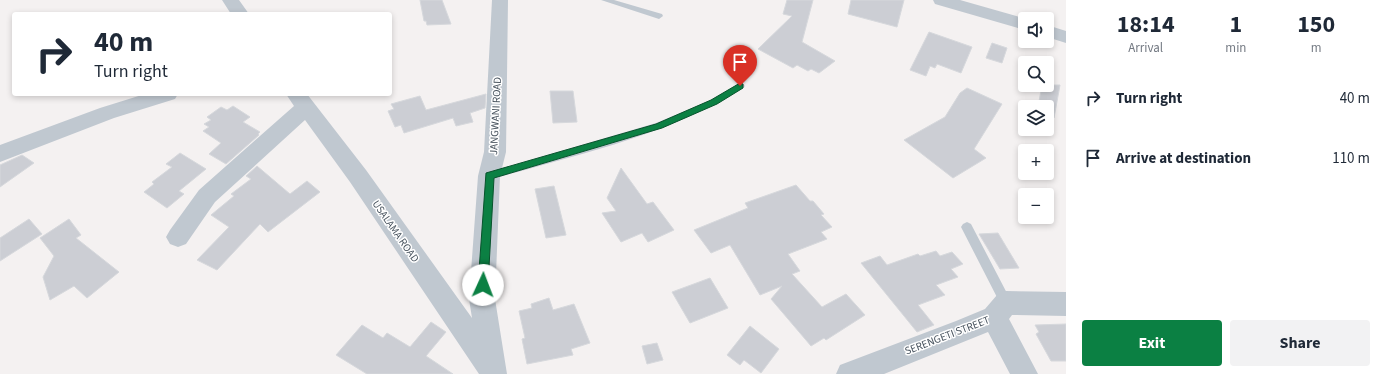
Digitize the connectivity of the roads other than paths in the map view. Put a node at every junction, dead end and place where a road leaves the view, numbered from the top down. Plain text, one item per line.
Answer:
1 (230, 0) edge
2 (500, 0) edge
3 (606, 0) edge
4 (941, 0) edge
5 (239, 12) edge
6 (659, 16) dead end
7 (1018, 22) edge
8 (1054, 33) edge
9 (1066, 37) edge
10 (740, 86) dead end
11 (161, 96) edge
12 (301, 100) edge
13 (0, 154) edge
14 (489, 176) junction
15 (968, 227) dead end
16 (178, 237) dead end
17 (1066, 304) edge
18 (1000, 310) junction
19 (493, 372) edge
20 (850, 374) edge
21 (1024, 374) edge

1 - 5 street
2 - 14 street, JANGWANI ROAD
3 - 6 lane
4 - 7 street
8 - 9 street
10 - 14 lane
11 - 13 street
12 - 16 street
12 - 19 street, USALAMA ROAD
14 - 19 street, JANGWANI ROAD
15 - 18 lane
17 - 18 street, SERENGETI STREET
18 - 20 street, SERENGETI STREET
18 - 21 street

